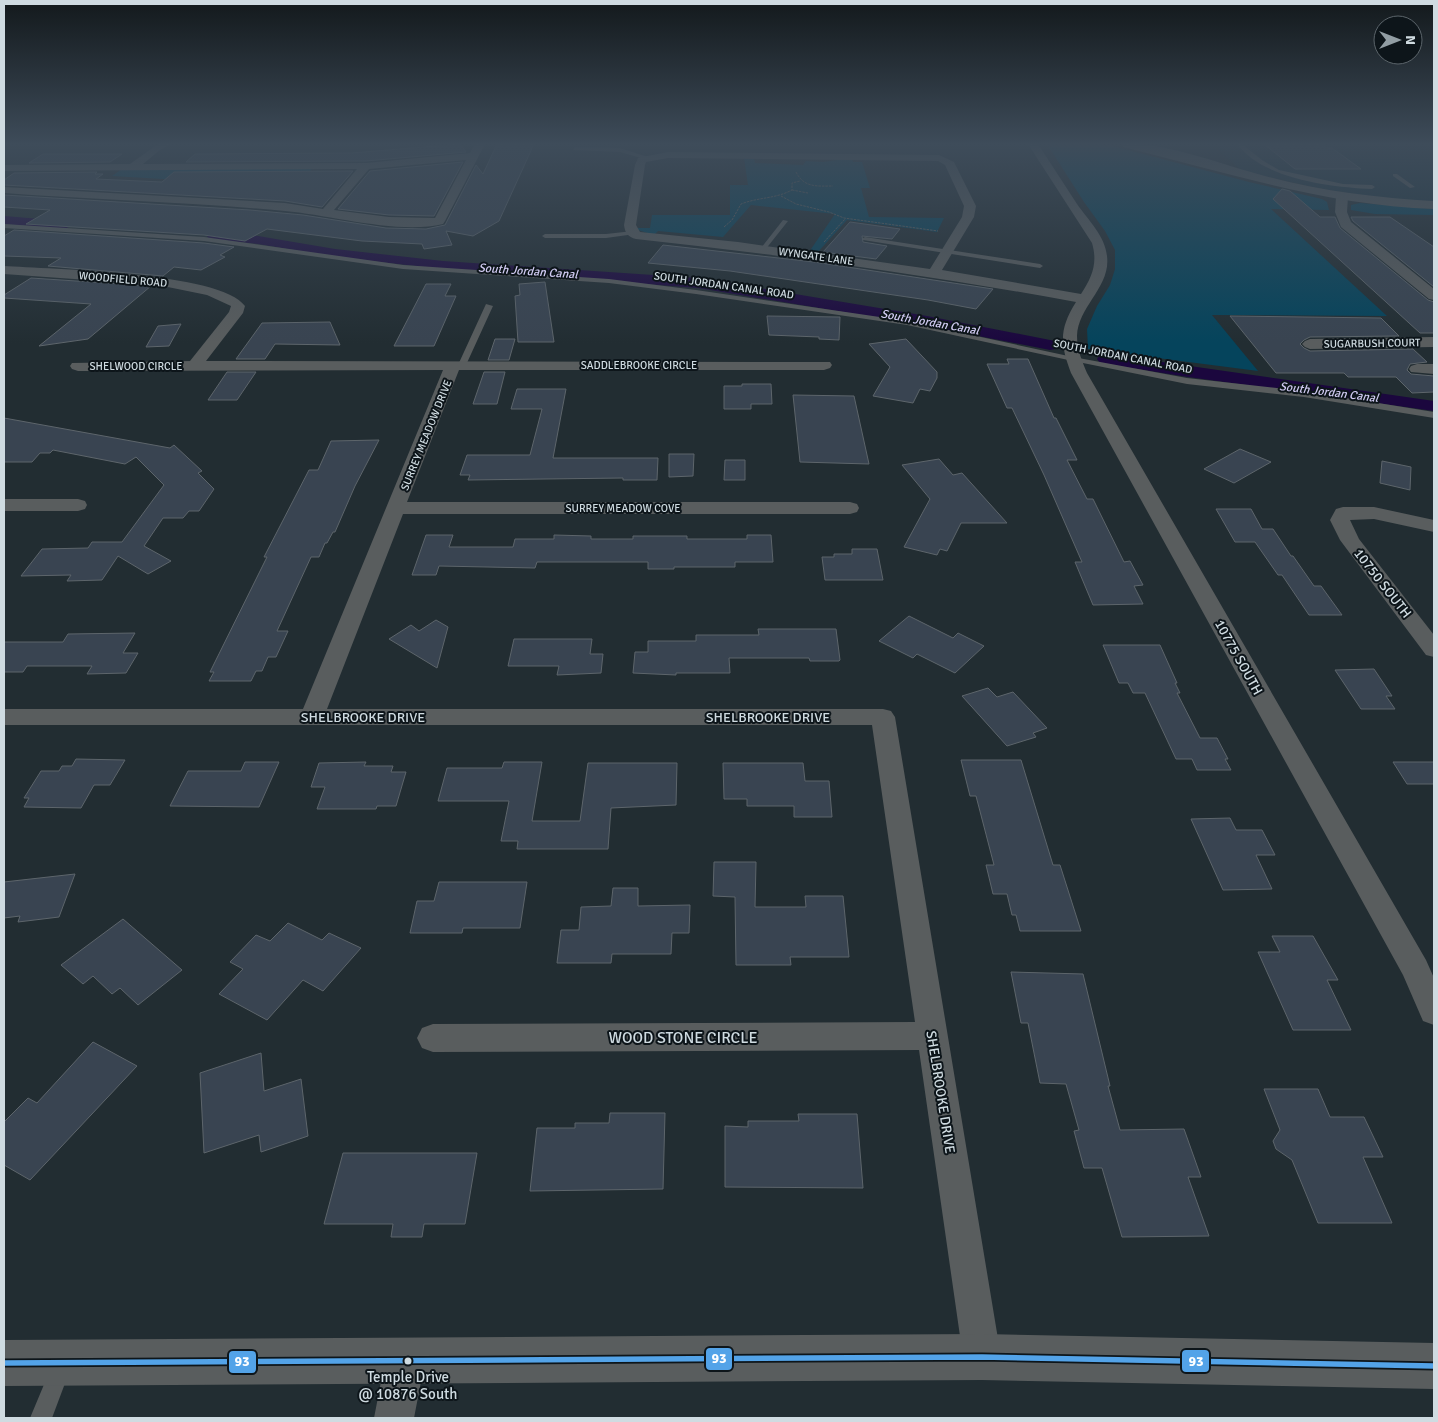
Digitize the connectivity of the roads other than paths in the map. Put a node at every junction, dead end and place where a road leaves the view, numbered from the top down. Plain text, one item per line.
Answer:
1 (313, 210) edge
2 (445, 210) edge
3 (632, 210) edge
4 (969, 210) edge
5 (1076, 210) edge
6 (1341, 210) edge
7 (326, 212) joint
8 (785, 221) dead end
9 (4, 226) edge
10 (633, 233) junction
11 (545, 236) dead end
12 (865, 239) dead end
13 (763, 249) junction
14 (948, 250) junction
15 (1040, 266) dead end
16 (4, 270) edge
17 (934, 273) junction
18 (1434, 296) edge
19 (1085, 299) junction
20 (489, 306) dead end
21 (1297, 330) dead end
22 (1428, 343) edge
23 (1310, 344) junction
24 (1434, 353) edge
25 (1321, 356) dead end
26 (1073, 359) junction
27 (458, 365) junction
28 (824, 365) dead end
29 (78, 366) dead end
30 (194, 366) junction
31 (1417, 369) dead end
32 (1434, 369) edge
33 (1434, 416) edge
34 (4, 505) edge
35 (78, 505) dead end
36 (396, 508) junction
37 (850, 508) dead end
38 (1434, 526) edge
39 (1434, 650) edge
40 (4, 717) edge
41 (312, 717) junction
42 (1434, 1012) edge
43 (933, 1036) junction
44 (433, 1038) dead end
45 (982, 1357) junction
46 (405, 1361) junction
47 (4, 1363) edge
48 (63, 1363) junction
49 (1434, 1366) edge
50 (40, 1418) edge
51 (394, 1418) edge

1 - 7 street
2 - 7 street
3 - 10 street
4 - 14 street
5 - 19 street, 10775 SOUTH
6 - 18 street
8 - 13 lane
9 - 26 lane, SOUTH JORDAN CANAL ROAD
10 - 11 lane
10 - 13 street, WYNGATE LANE
12 - 14 lane
13 - 17 street, WYNGATE LANE
14 - 15 lane
14 - 17 street
16 - 30 street, WOODFIELD ROAD
17 - 19 street, WYNGATE LANE
19 - 26 street, 10775 SOUTH
20 - 27 lane
21 - 23 street, SUGARBUSH COURT
22 - 23 street, SUGARBUSH COURT
22 - 24 street
23 - 25 street, SUGARBUSH COURT
26 - 33 lane, SOUTH JORDAN CANAL ROAD
26 - 42 street, 10775 SOUTH
27 - 28 street, SADDLEBROOKE CIRCLE
27 - 30 street, SURREY MEADOW DRIVE
27 - 36 street, SURREY MEADOW DRIVE
29 - 30 street, SHELWOOD CIRCLE
31 - 32 street
34 - 35 street
36 - 37 street, SURREY MEADOW COVE
36 - 41 street, SURREY MEADOW DRIVE
38 - 39 street, 10750 SOUTH
40 - 41 street, SHELBROOKE DRIVE
41 - 43 street, SHELBROOKE DRIVE
43 - 44 street, WOOD STONE CIRCLE
43 - 45 street, SHELBROOKE DRIVE
45 - 46 street
45 - 49 street
46 - 48 street
46 - 51 street
47 - 48 street
48 - 50 lane

